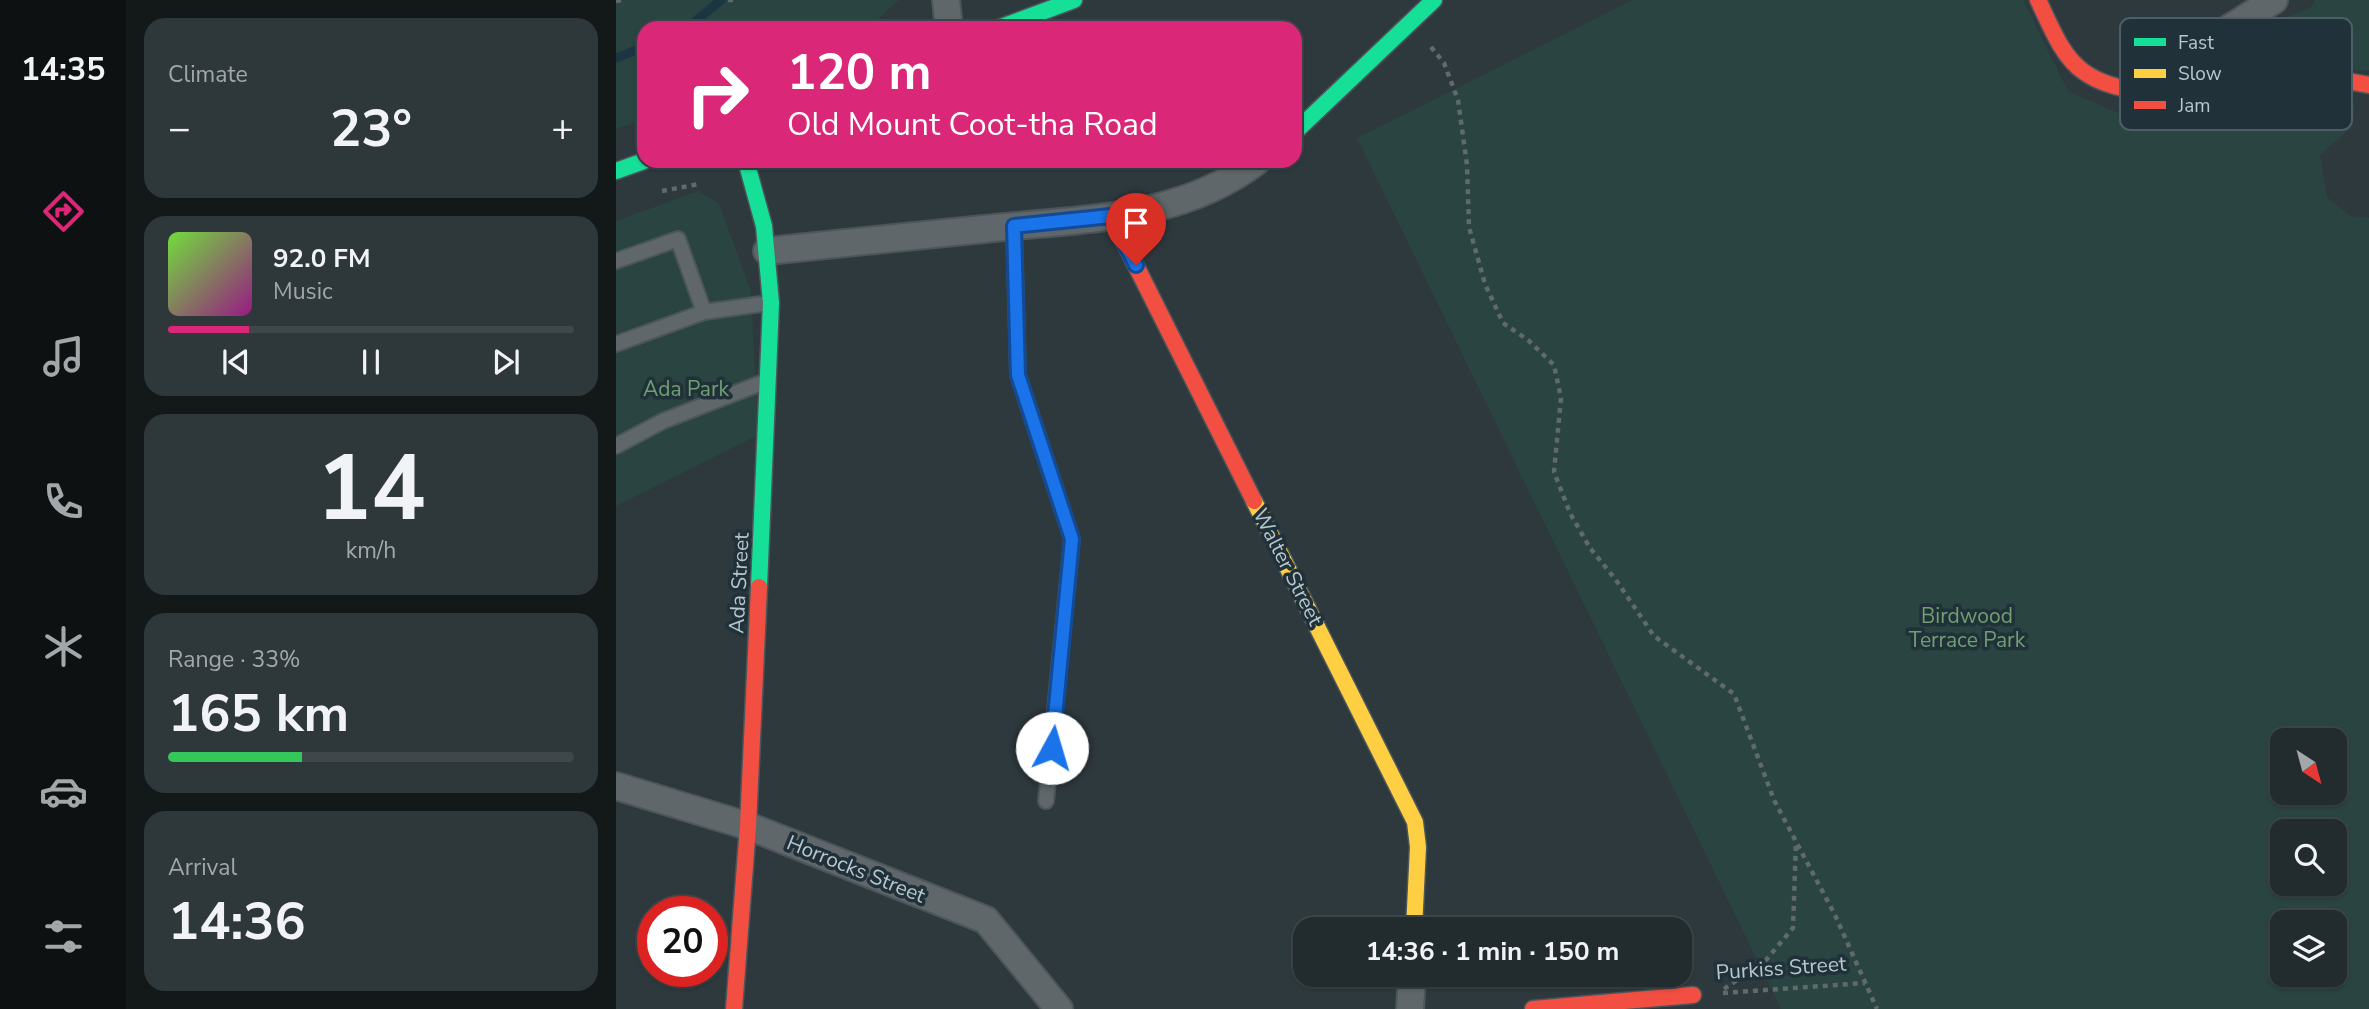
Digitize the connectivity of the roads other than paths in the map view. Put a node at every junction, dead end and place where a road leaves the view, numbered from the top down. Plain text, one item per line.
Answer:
1 (946, 0) edge
2 (1074, 0) edge
3 (1434, 0) edge
4 (2038, 0) edge
5 (2274, 0) edge
6 (2245, 18) edge
7 (948, 21) edge
8 (1018, 21) edge
9 (2120, 86) edge
10 (1302, 125) edge
11 (637, 164) edge
12 (748, 168) edge
13 (1248, 168) edge
14 (616, 171) edge
15 (1111, 216) junction
16 (1014, 226) junction
17 (767, 251) junction
18 (616, 261) edge
19 (771, 303) junction
20 (704, 312) junction
21 (616, 344) edge
22 (769, 380) junction
23 (616, 446) edge
24 (616, 786) edge
25 (1046, 801) dead end
26 (748, 826) junction
27 (1415, 917) edge
28 (1411, 987) edge
29 (1693, 995) dead end
30 (734, 1009) edge
31 (1059, 1009) edge
32 (1410, 1009) edge
33 (1533, 1009) edge

1 - 7 street
2 - 8 street
3 - 10 street
4 - 9 street
5 - 6 street
11 - 14 street
12 - 17 street, Ada Street
13 - 15 street
15 - 16 street
15 - 27 street, Walter Street
16 - 17 street
16 - 25 lane
17 - 19 street, Ada Street
18 - 20 lane
19 - 20 lane
19 - 22 street, Ada Street
20 - 21 lane
22 - 23 lane
22 - 26 street, Ada Street
24 - 26 street, Horrocks Street
26 - 30 street, Ada Street
26 - 31 street, Horrocks Street
28 - 32 street
29 - 33 street, Purkiss Street

